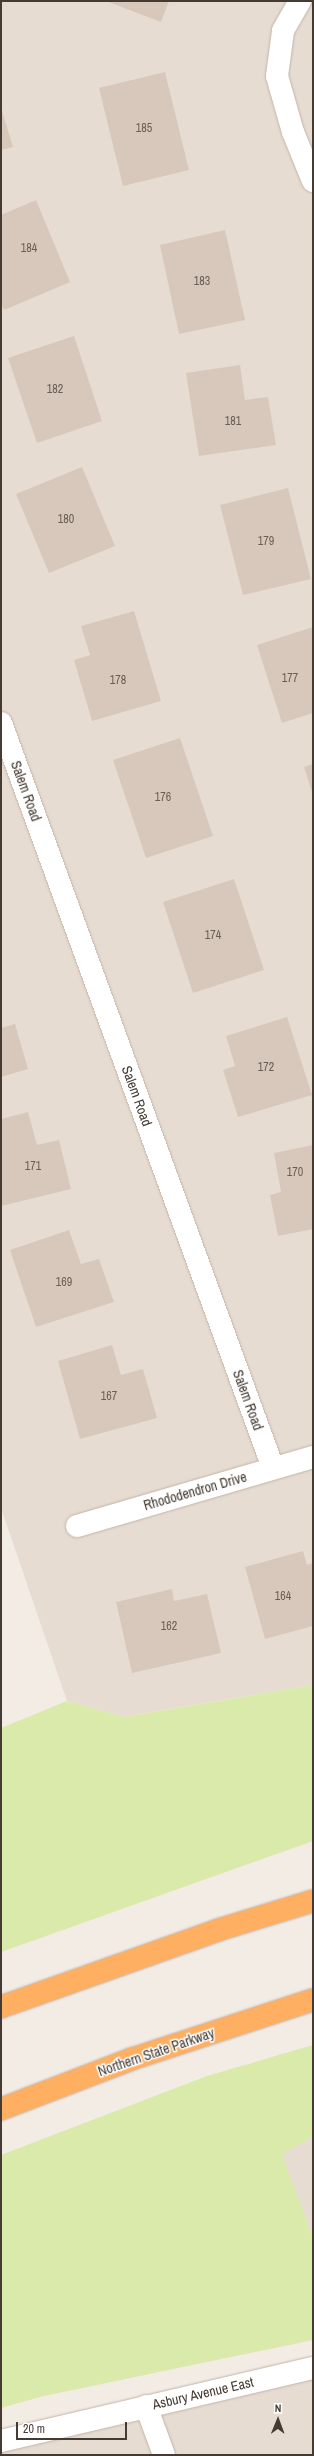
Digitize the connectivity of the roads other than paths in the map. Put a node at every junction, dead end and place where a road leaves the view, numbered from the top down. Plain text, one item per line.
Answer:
1 (300, 1) edge
2 (313, 181) edge
3 (1, 723) edge
4 (313, 1457) edge
5 (273, 1468) junction
6 (78, 1526) dead end
7 (313, 1901) edge
8 (313, 2000) edge
9 (1, 2007) edge
10 (1, 2109) edge
11 (313, 2368) edge
12 (146, 2406) junction
13 (1, 2441) edge
14 (164, 2455) edge

1 - 2 street
3 - 5 street, Salem Road
4 - 5 street, Rhododendron Drive
5 - 6 street, Rhododendron Drive
7 - 9 highway
8 - 10 highway, Northern State Parkway
11 - 12 street, Asbury Avenue East
12 - 13 street, Asbury Avenue East
12 - 14 street

